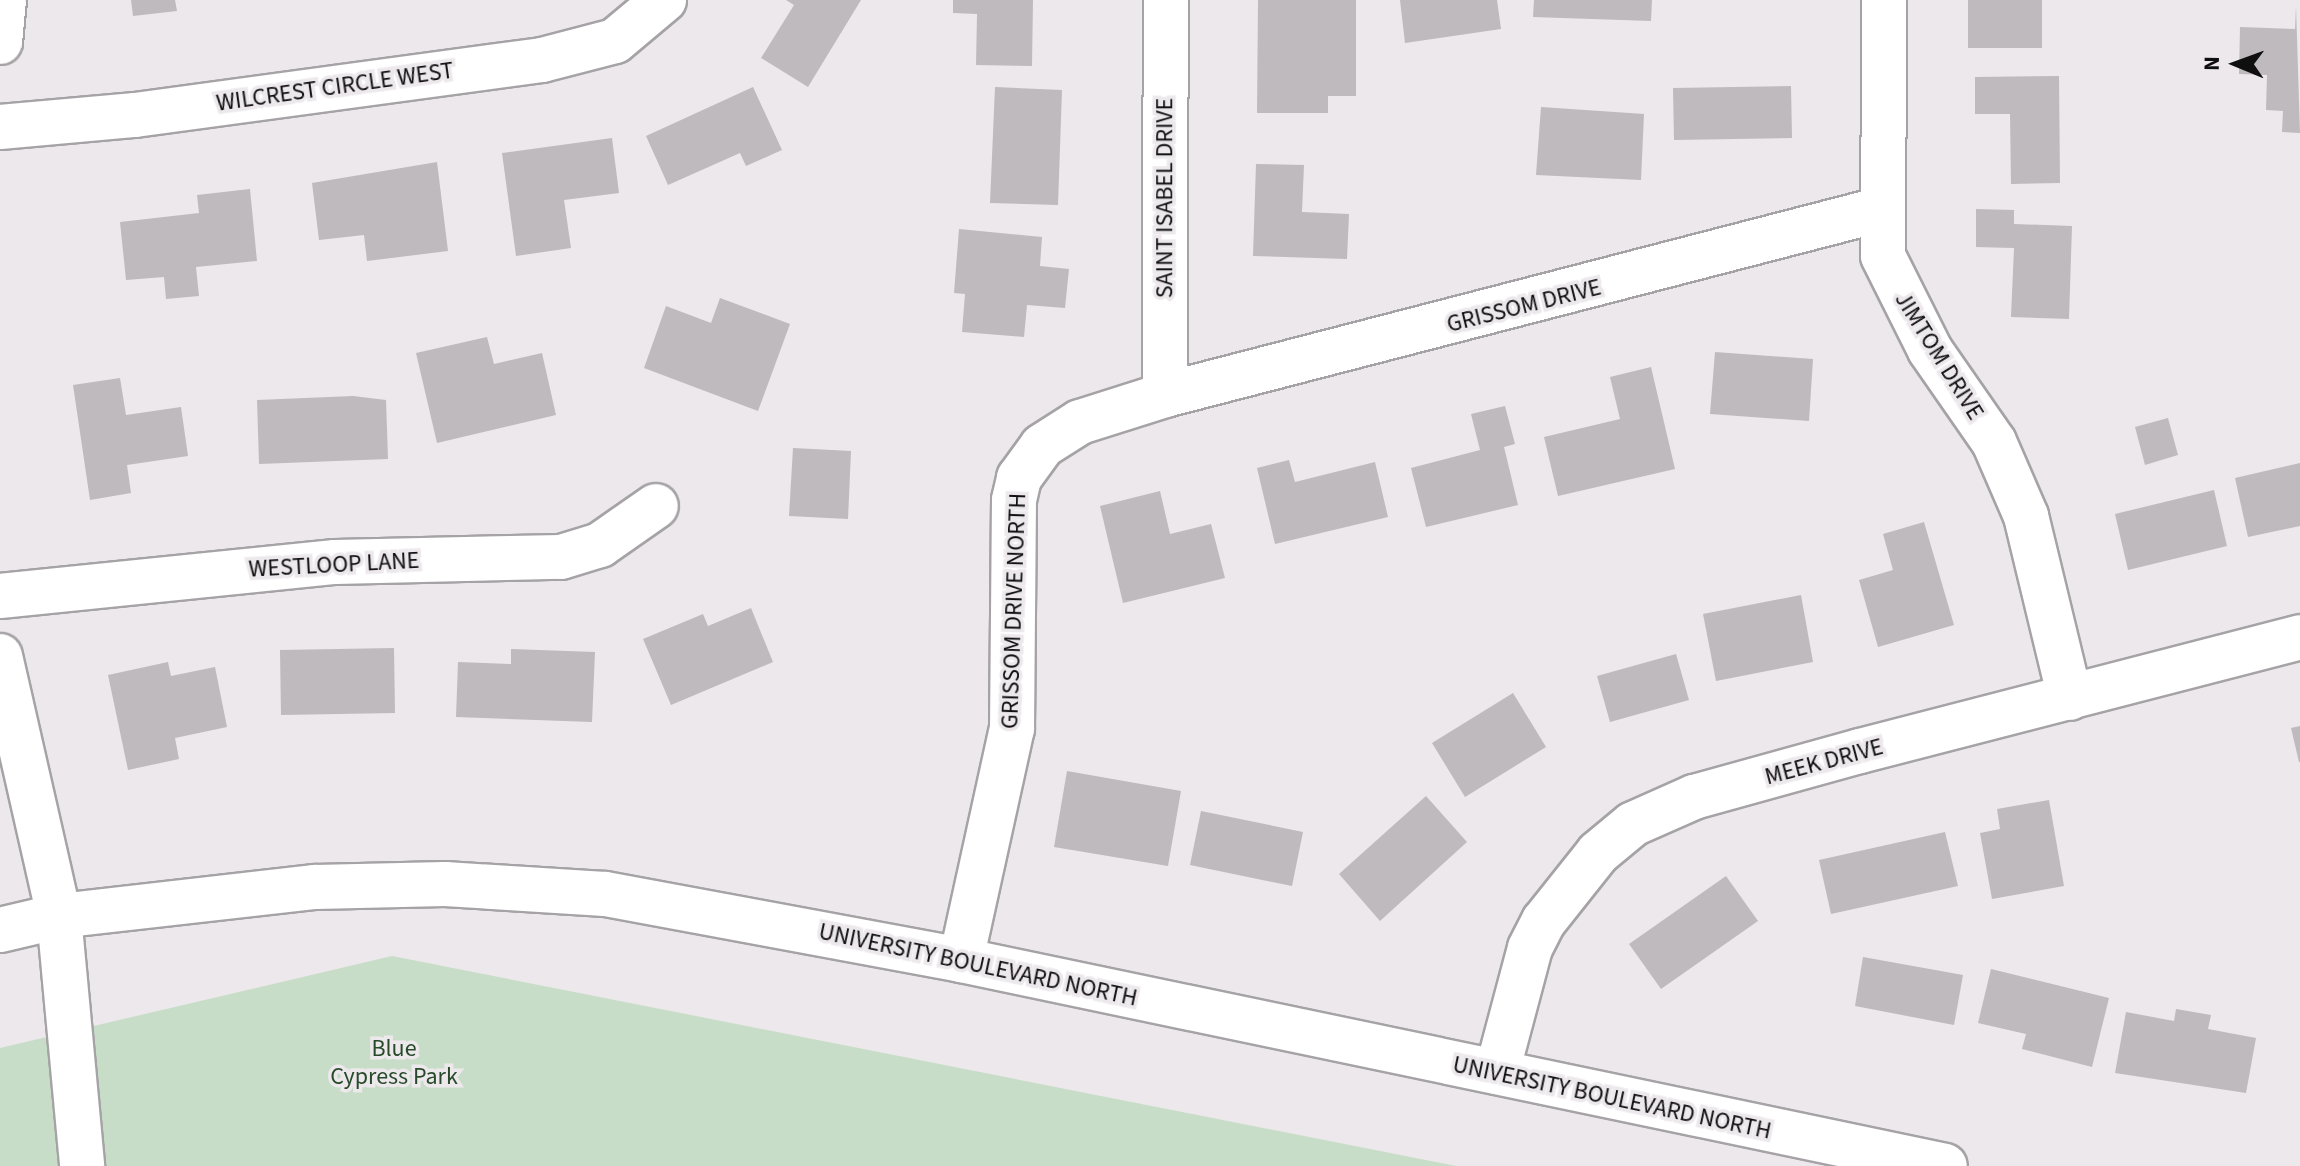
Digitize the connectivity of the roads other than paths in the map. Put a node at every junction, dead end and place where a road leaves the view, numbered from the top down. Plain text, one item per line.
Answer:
1 (4, 0) edge
2 (1166, 0) edge
3 (1884, 0) edge
4 (661, 5) edge
5 (0, 42) edge
6 (0, 127) edge
7 (1882, 209) junction
8 (1165, 395) junction
9 (656, 506) dead end
10 (0, 596) edge
11 (2300, 637) edge
12 (0, 656) edge
13 (2070, 698) junction
14 (59, 916) junction
15 (0, 930) edge
16 (961, 960) junction
17 (1497, 1072) junction
18 (1926, 1164) edge
19 (82, 1166) edge

1 - 5 street
2 - 8 street, SAINT ISABEL DRIVE
3 - 7 street, JIMTOM DRIVE
4 - 6 street, WILCREST CIRCLE WEST
7 - 8 street, GRISSOM DRIVE
7 - 13 street, JIMTOM DRIVE
8 - 16 street, GRISSOM DRIVE NORTH
9 - 10 street, WESTLOOP LANE
11 - 13 street, MEEK DRIVE
12 - 14 street
13 - 17 street, MEEK DRIVE
14 - 15 street, UNIVERSITY BOULEVARD NORTH
14 - 16 street, UNIVERSITY BOULEVARD NORTH
14 - 19 street
16 - 17 street, UNIVERSITY BOULEVARD NORTH
17 - 18 street, UNIVERSITY BOULEVARD NORTH

